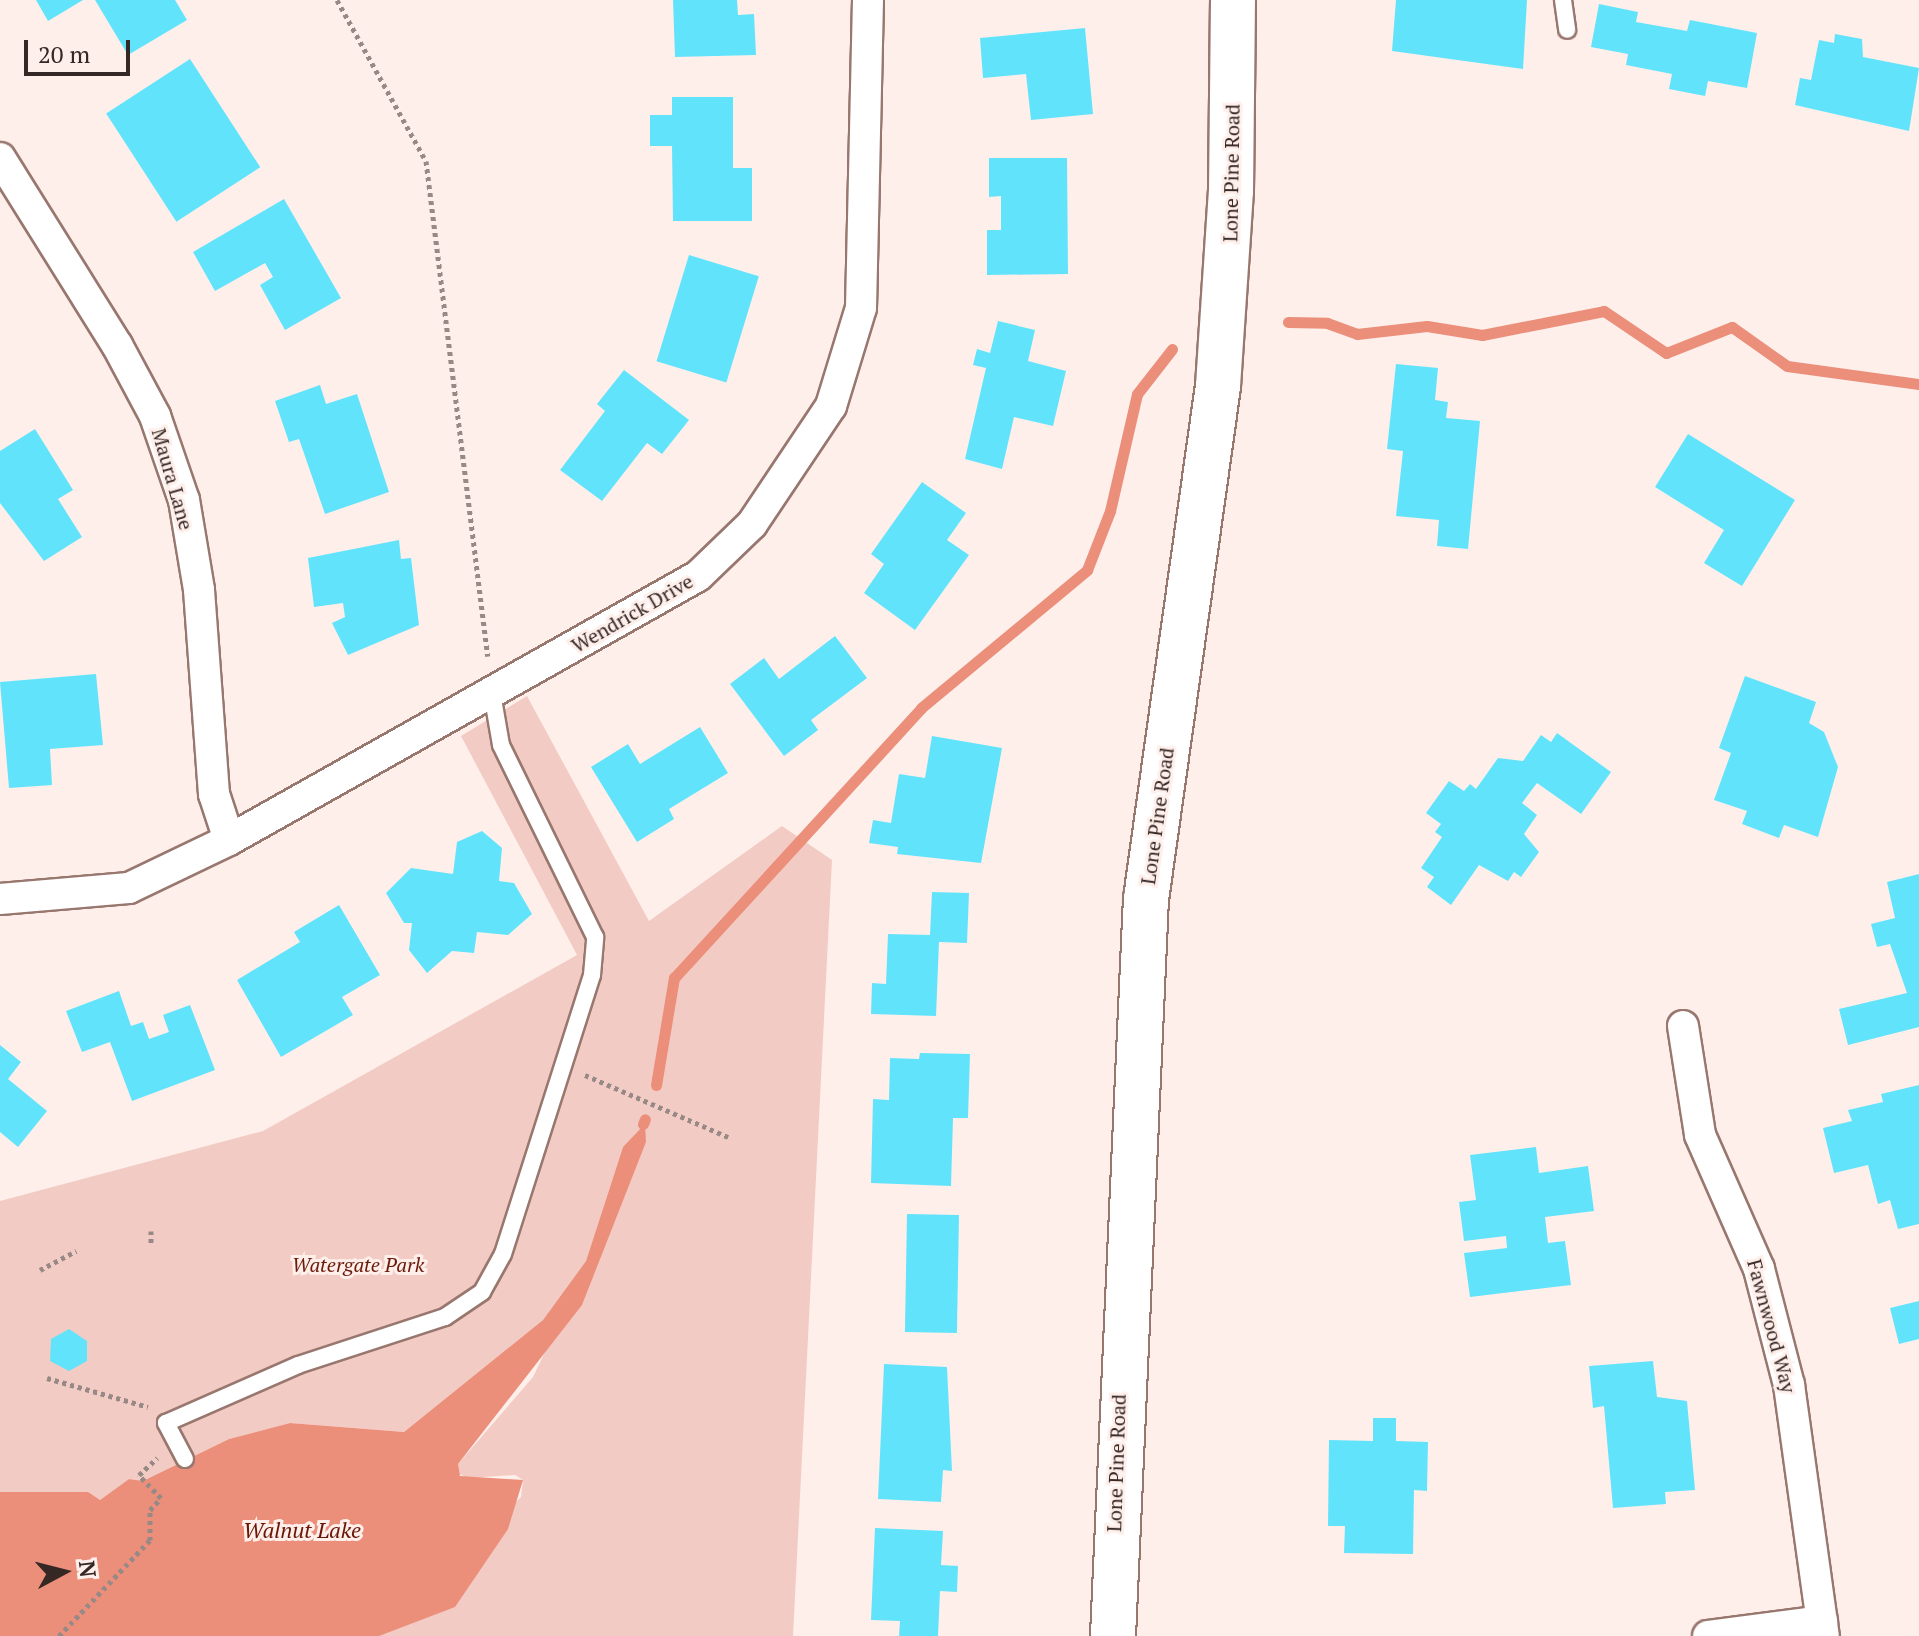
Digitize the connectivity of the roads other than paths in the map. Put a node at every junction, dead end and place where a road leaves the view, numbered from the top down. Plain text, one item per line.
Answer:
1 (868, 0) edge
2 (1233, 0) edge
3 (1563, 0) edge
4 (1567, 30) dead end
5 (0, 158) edge
6 (492, 693) junction
7 (229, 840) junction
8 (0, 899) edge
9 (1683, 1026) dead end
10 (185, 1459) dead end
11 (1823, 1629) edge
12 (1113, 1636) edge
13 (1708, 1636) edge

1 - 6 street, Wendrick Drive
2 - 12 street, Lone Pine Road
3 - 4 lane
5 - 7 street, Maura Lane
6 - 7 street, Wendrick Drive
6 - 10 lane
7 - 8 street, Wendrick Drive
9 - 11 street, Fawnwood Way
11 - 13 street

